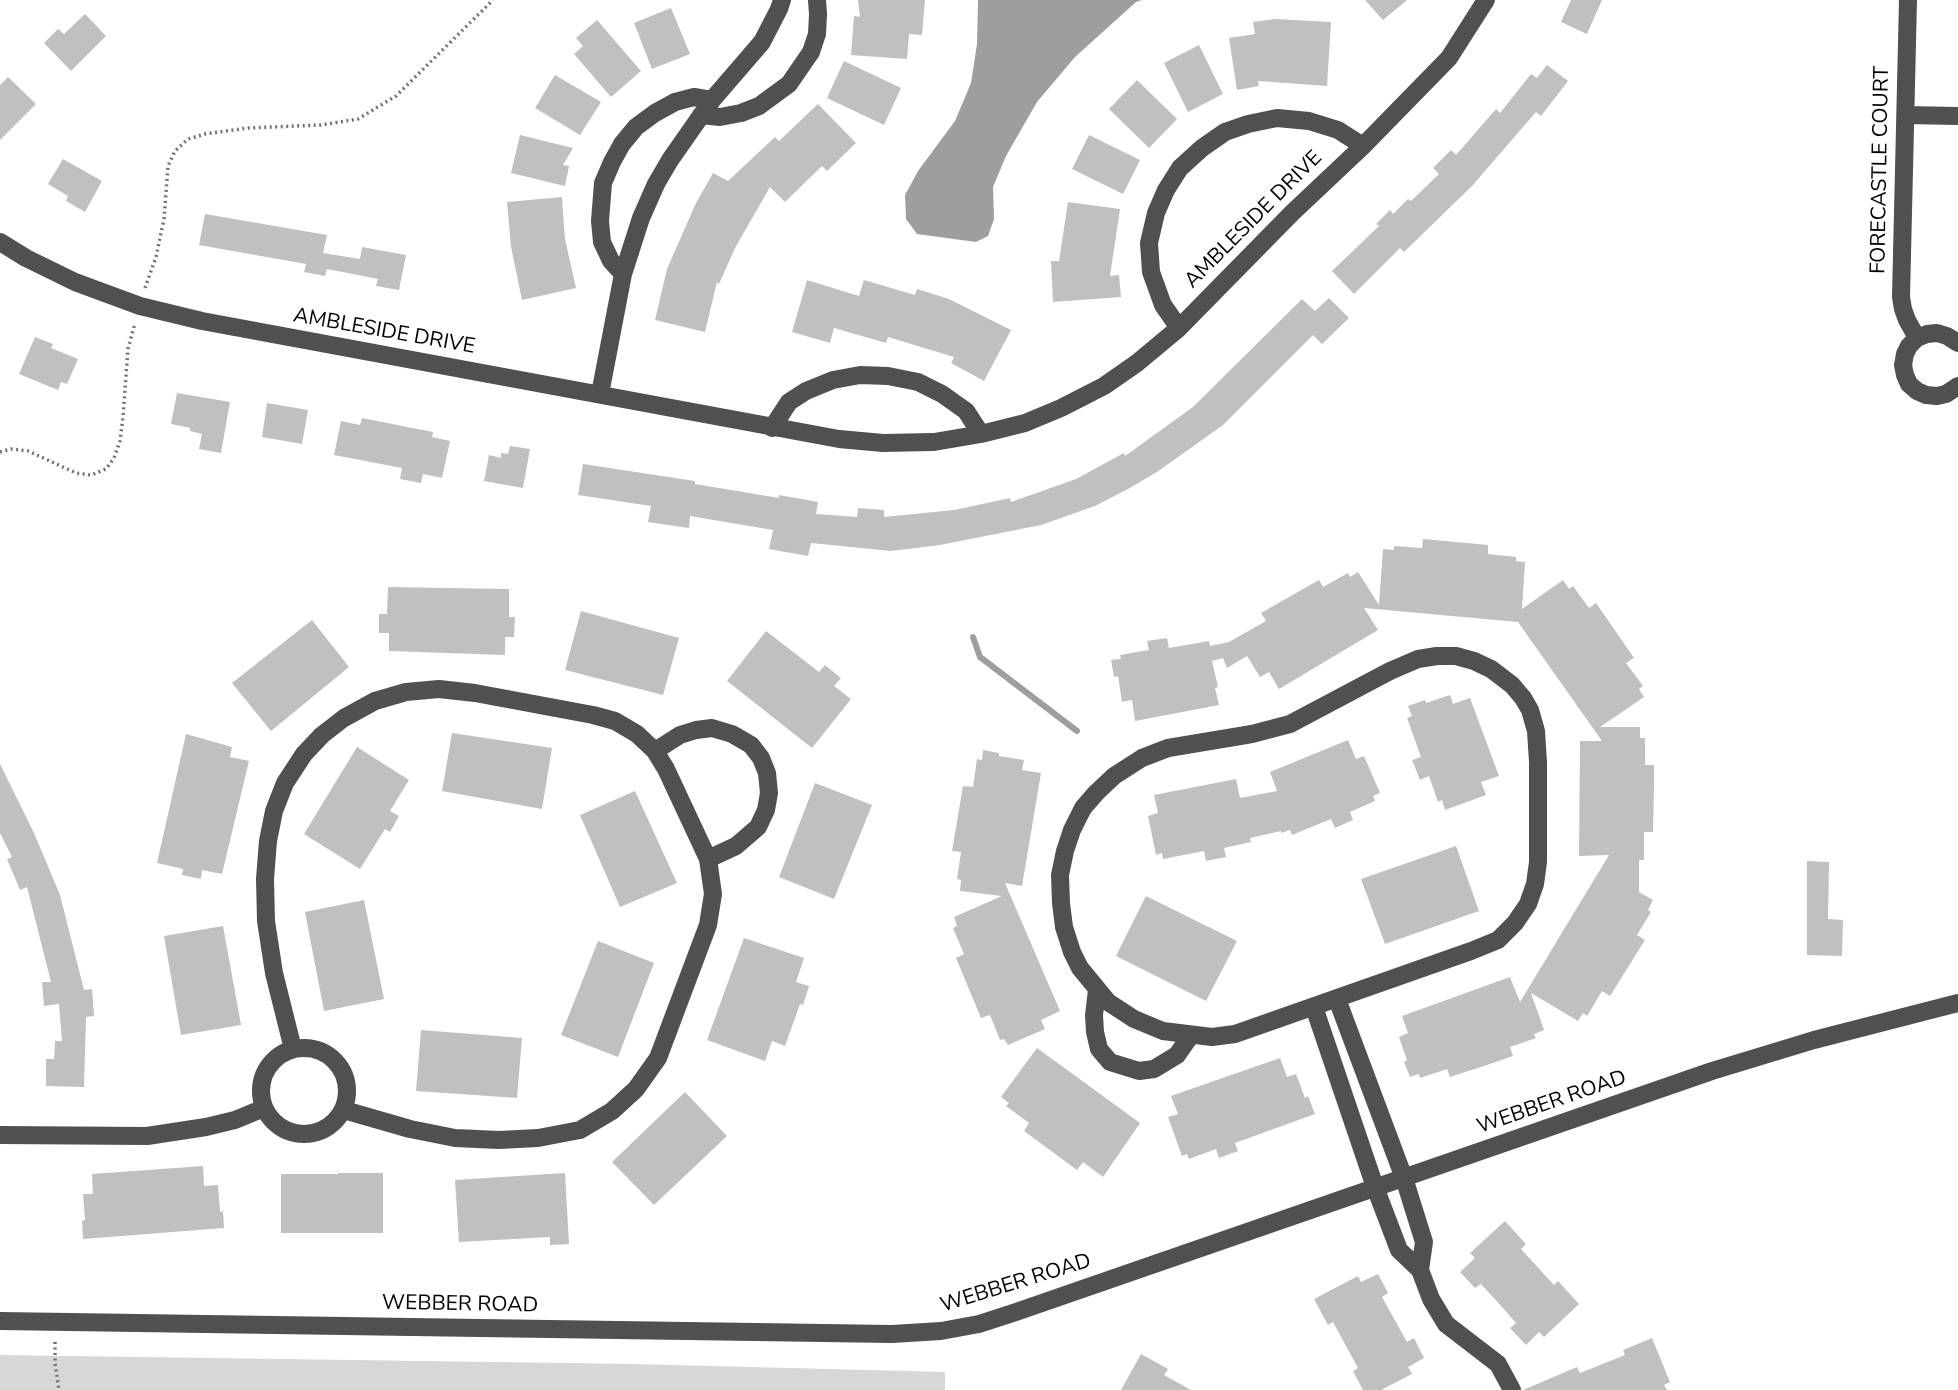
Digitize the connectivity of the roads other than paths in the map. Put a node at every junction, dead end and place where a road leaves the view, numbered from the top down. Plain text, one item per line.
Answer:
1 (782, 0) edge
2 (817, 0) edge
3 (1486, 0) edge
4 (1908, 0) edge
5 (706, 108) junction
6 (1906, 115) junction
7 (1958, 116) edge
8 (1363, 146) junction
9 (0, 242) edge
10 (623, 274) junction
11 (1179, 327) junction
12 (1917, 338) junction
13 (1958, 343) edge
14 (1958, 386) edge
15 (600, 394) junction
16 (772, 428) junction
17 (981, 434) junction
18 (655, 751) junction
19 (708, 859) junction
20 (1097, 990) junction
21 (1338, 999) junction
22 (1958, 1003) edge
23 (1314, 1007) junction
24 (1191, 1035) junction
25 (293, 1049) junction
26 (264, 1108) junction
27 (344, 1110) junction
28 (0, 1135) edge
29 (1404, 1178) junction
30 (1375, 1187) junction
31 (1420, 1270) junction
32 (0, 1321) edge
33 (1512, 1390) edge

1 - 5 street
2 - 5 street
3 - 8 street, AMBLESIDE DRIVE
4 - 6 street, FORECASTLE COURT
5 - 10 street
5 - 10 street
6 - 7 street
6 - 12 street, FORECASTLE COURT
8 - 11 street, AMBLESIDE DRIVE
8 - 11 street, AMBLESIDE DRIVE
9 - 15 street, AMBLESIDE DRIVE
10 - 15 street
11 - 17 street, AMBLESIDE DRIVE
12 - 13 street
12 - 14 street
15 - 16 street, AMBLESIDE DRIVE
16 - 17 street, AMBLESIDE DRIVE
16 - 17 street
18 - 19 street
18 - 19 street
18 - 25 street
19 - 27 street
20 - 21 street
20 - 24 street
20 - 24 street
21 - 23 street
21 - 29 street
22 - 29 street, WEBBER ROAD
23 - 24 street
23 - 30 street
25 - 26 street
25 - 27 street
26 - 27 street
26 - 28 street
29 - 30 street, WEBBER ROAD
29 - 31 street
30 - 31 street
30 - 32 street, WEBBER ROAD
31 - 33 street

